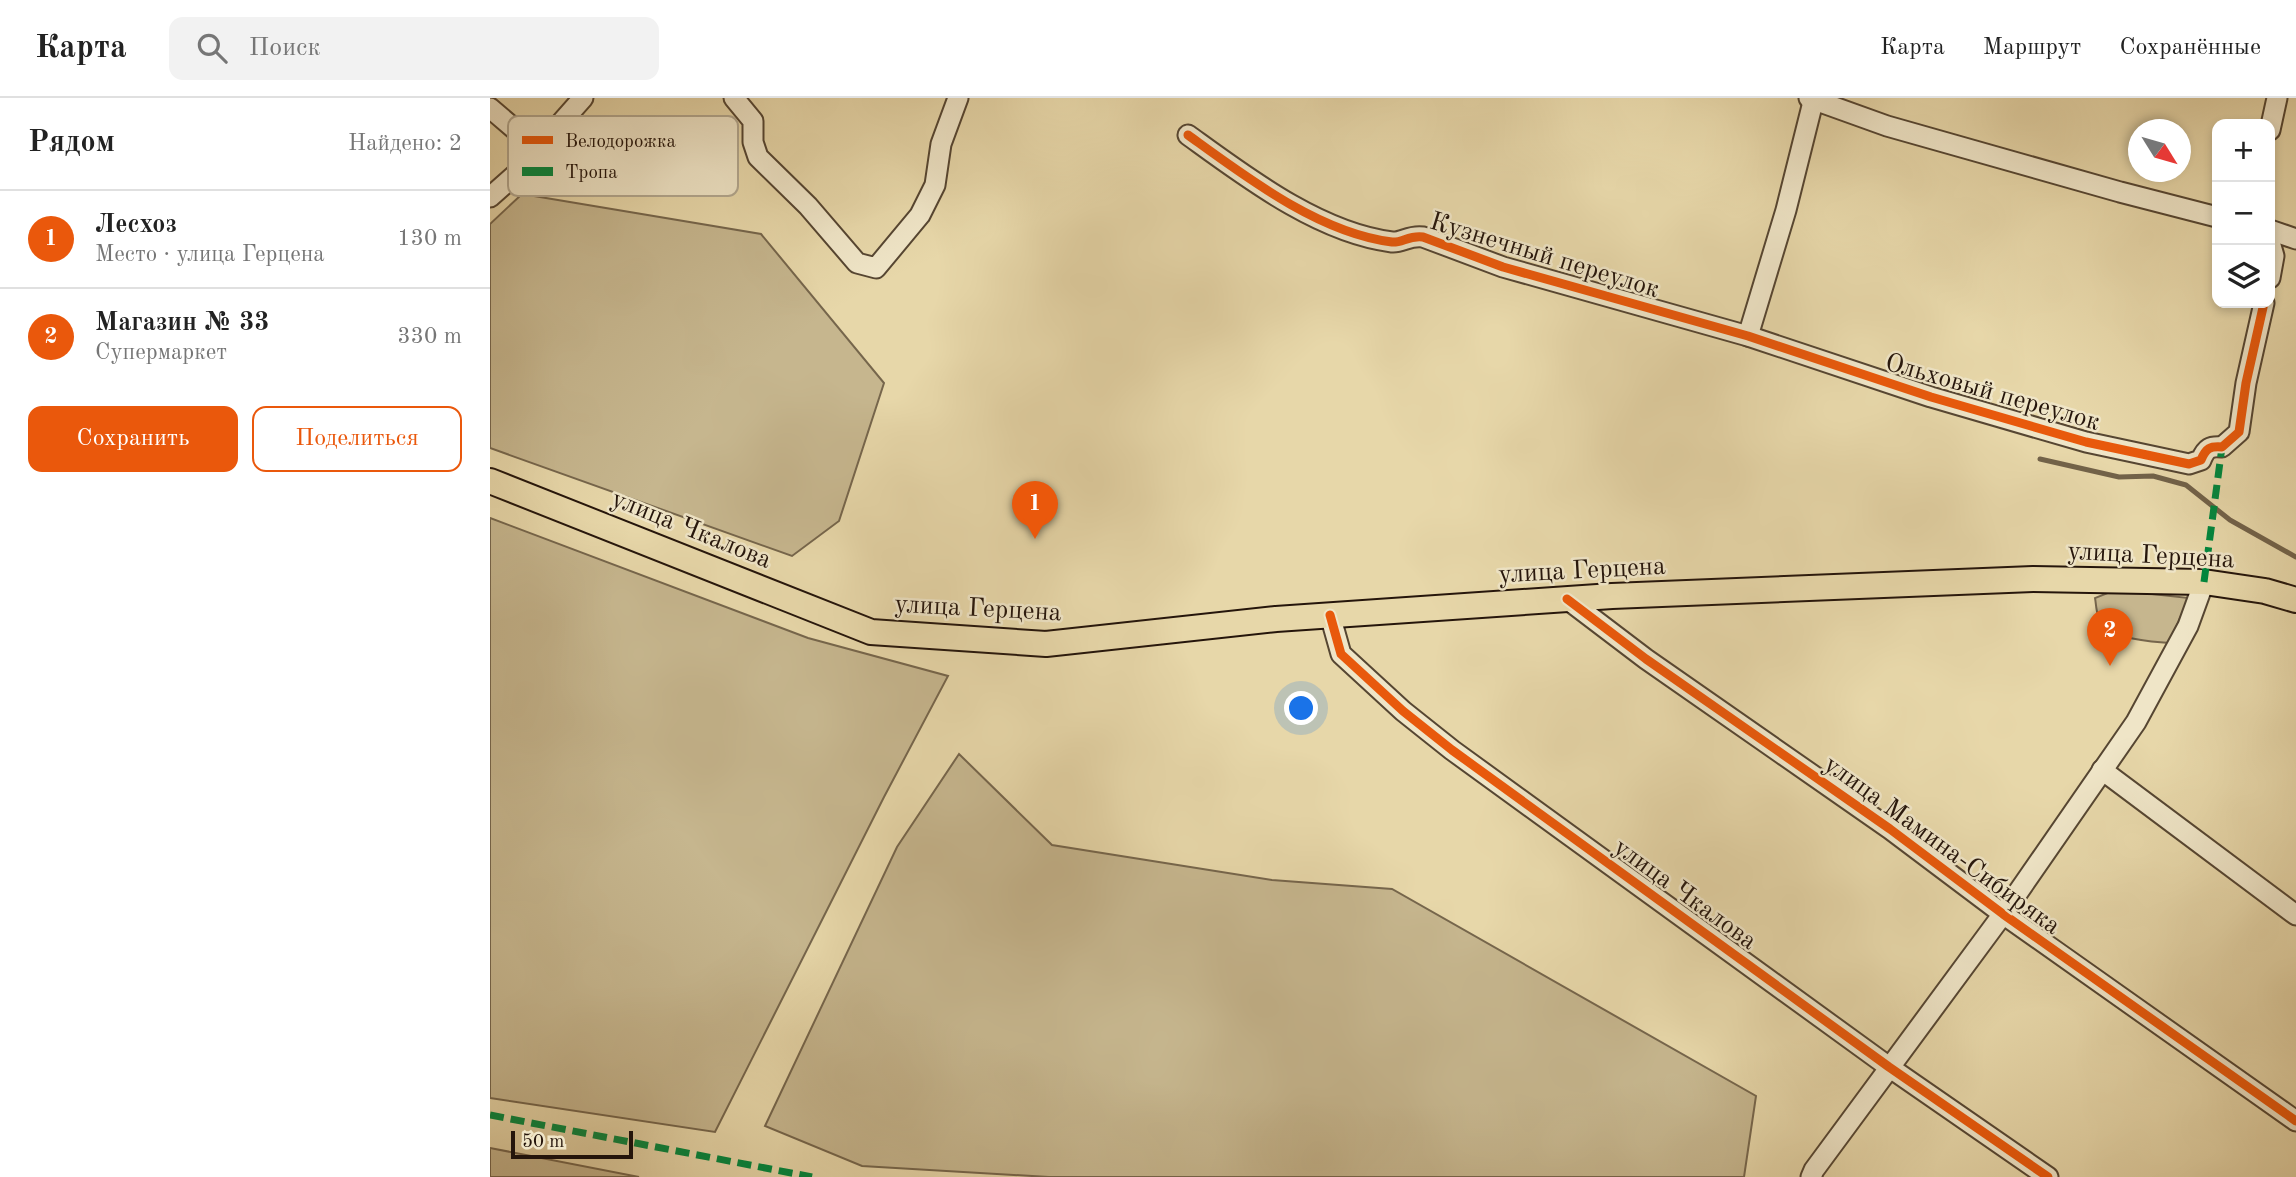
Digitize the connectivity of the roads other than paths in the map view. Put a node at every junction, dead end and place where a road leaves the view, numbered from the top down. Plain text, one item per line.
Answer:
1 (583, 98) edge
2 (734, 98) edge
3 (958, 98) edge
4 (2277, 98) edge
5 (1812, 99) edge
6 (490, 108) edge
7 (567, 116) edge
8 (2272, 119) edge
9 (508, 123) edge
10 (1188, 135) dead end
11 (508, 179) edge
12 (490, 197) edge
13 (2212, 216) edge
14 (2275, 232) edge
15 (2296, 239) edge
16 (2263, 308) edge
17 (1748, 336) junction
18 (490, 481) edge
19 (2204, 582) junction
20 (1567, 599) junction
21 (2296, 600) edge
22 (1330, 615) junction
23 (871, 632) joint
24 (2102, 770) junction
25 (2003, 914) junction
26 (2296, 915) edge
27 (1889, 1067) junction
28 (2296, 1121) edge
29 (1811, 1177) edge
30 (2048, 1177) edge

1 - 7 street
2 - 3 street
4 - 8 street
5 - 13 street
5 - 17 street
6 - 9 street
10 - 17 street, Кузнечный переулок
11 - 12 street
14 - 15 street
16 - 17 street, Ольховый переулок
18 - 23 main road, улица Чкалова
19 - 20 main road, улица Герцена
19 - 21 main road, улица Герцена
19 - 24 street
20 - 22 main road, улица Герцена
20 - 25 street, улица Мамина-Сибиряка
22 - 23 main road, улица Герцена
22 - 27 street, улица Чкалова
24 - 25 street
24 - 26 street
25 - 27 street
25 - 28 street, улица Мамина-Сибиряка
27 - 29 street
27 - 30 street, улица Чкалова

